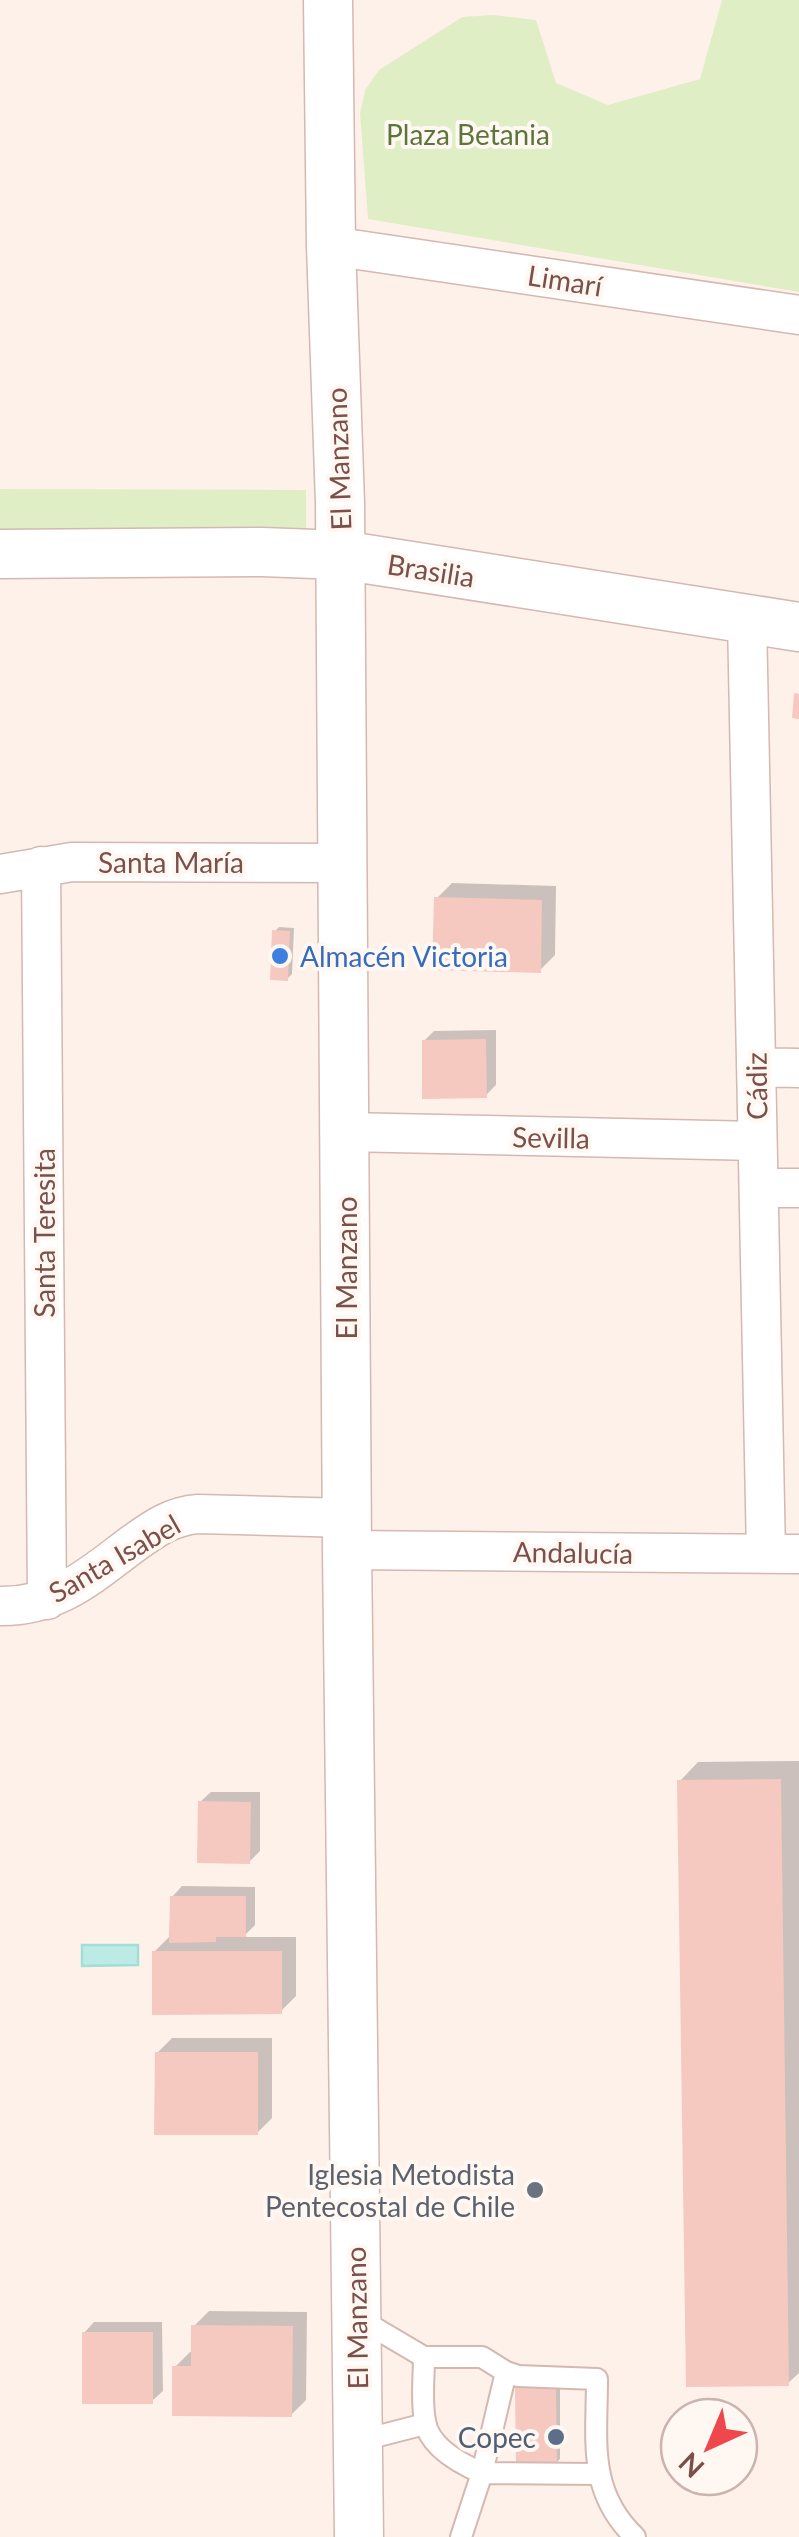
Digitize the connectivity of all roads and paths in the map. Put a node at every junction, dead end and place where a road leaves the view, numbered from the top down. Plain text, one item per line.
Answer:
1 (328, 0) edge
2 (330, 246) junction
3 (799, 316) edge
4 (0, 554) edge
5 (340, 555) junction
6 (747, 618) junction
7 (799, 627) edge
8 (344, 864) junction
9 (40, 866) junction
10 (0, 874) edge
11 (756, 1067) junction
12 (799, 1068) edge
13 (345, 1132) junction
14 (758, 1141) junction
15 (759, 1188) junction
16 (799, 1188) edge
17 (348, 1534) junction
18 (783, 1554) edge
19 (46, 1600) junction
20 (0, 1606) edge
21 (356, 2317) junction
22 (424, 2357) junction
23 (506, 2372) junction
24 (425, 2424) junction
25 (358, 2441) junction
26 (482, 2473) junction
27 (599, 2474) junction
28 (360, 2537) edge
29 (461, 2537) edge
30 (636, 2537) edge

1 - 2 street, El Manzano
2 - 3 street, Limarí
2 - 5 street, El Manzano
4 - 5 street, Brasilia
5 - 6 street, Brasilia
5 - 8 street, El Manzano
6 - 7 street, Brasilia
6 - 11 street, Cádiz
8 - 9 street, Santa María
8 - 13 street, El Manzano
9 - 10 street, Santa María
9 - 19 street, Santa Teresita
11 - 12 street
11 - 14 street, Cádiz
13 - 14 street, Sevilla
13 - 17 street, El Manzano
14 - 15 street, Cádiz
15 - 16 street
15 - 18 street, Cádiz
17 - 18 street, Andalucía
17 - 19 street, Santa Isabel
17 - 21 street, El Manzano
19 - 20 street, Santa Isabel
21 - 22 lane
21 - 25 street, El Manzano
22 - 23 lane
22 - 24 lane
23 - 26 lane
23 - 27 lane
24 - 25 lane
24 - 26 lane
25 - 28 street, El Manzano
26 - 27 lane
26 - 29 lane
27 - 30 lane

